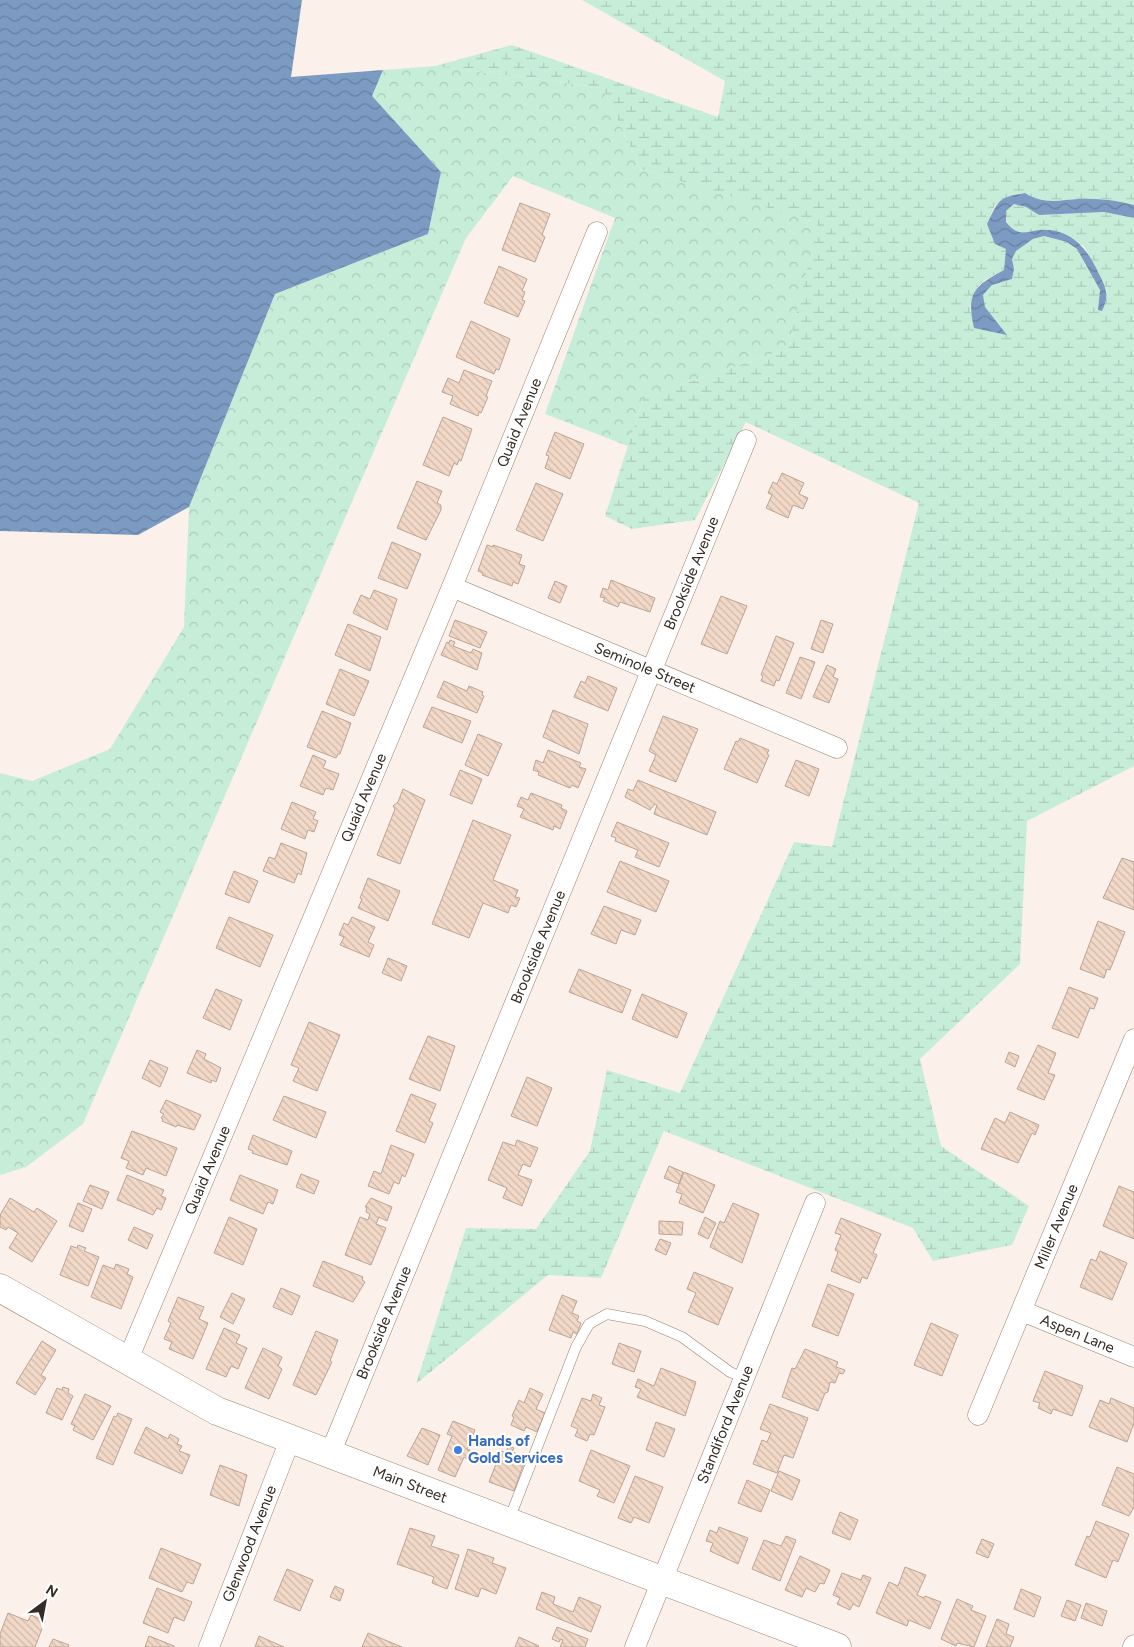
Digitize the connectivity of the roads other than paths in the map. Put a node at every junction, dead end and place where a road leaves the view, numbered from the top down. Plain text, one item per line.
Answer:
1 (597, 232) dead end
2 (746, 440) dead end
3 (452, 587) junction
4 (652, 670) junction
5 (837, 748) dead end
6 (1134, 1039) edge
7 (815, 1203) dead end
8 (0, 1288) edge
9 (1022, 1311) junction
10 (1134, 1357) edge
11 (127, 1362) junction
12 (744, 1378) junction
13 (978, 1415) dead end
14 (290, 1440) junction
15 (330, 1454) junction
16 (509, 1521) junction
17 (662, 1580) junction
18 (209, 1647) edge
19 (635, 1647) edge
20 (837, 1647) edge

1 - 3 street, Quaid Avenue
2 - 4 street, Brookside Avenue
3 - 4 street, Seminole Street
3 - 11 street, Quaid Avenue
4 - 5 street, Seminole Street
4 - 15 street, Brookside Avenue
6 - 9 street, Miller Avenue
7 - 12 street, Standiford Avenue
8 - 11 main road, Main Street
9 - 10 street, Aspen Lane
9 - 13 street, Miller Avenue
11 - 14 main road, Main Street
12 - 16 lane
12 - 17 street, Standiford Avenue
14 - 15 main road, Main Street
14 - 18 street, Glenwood Avenue
15 - 16 main road, Main Street
16 - 17 main road, Main Street
17 - 19 street, Standiford Avenue
17 - 20 main road, Main Street

